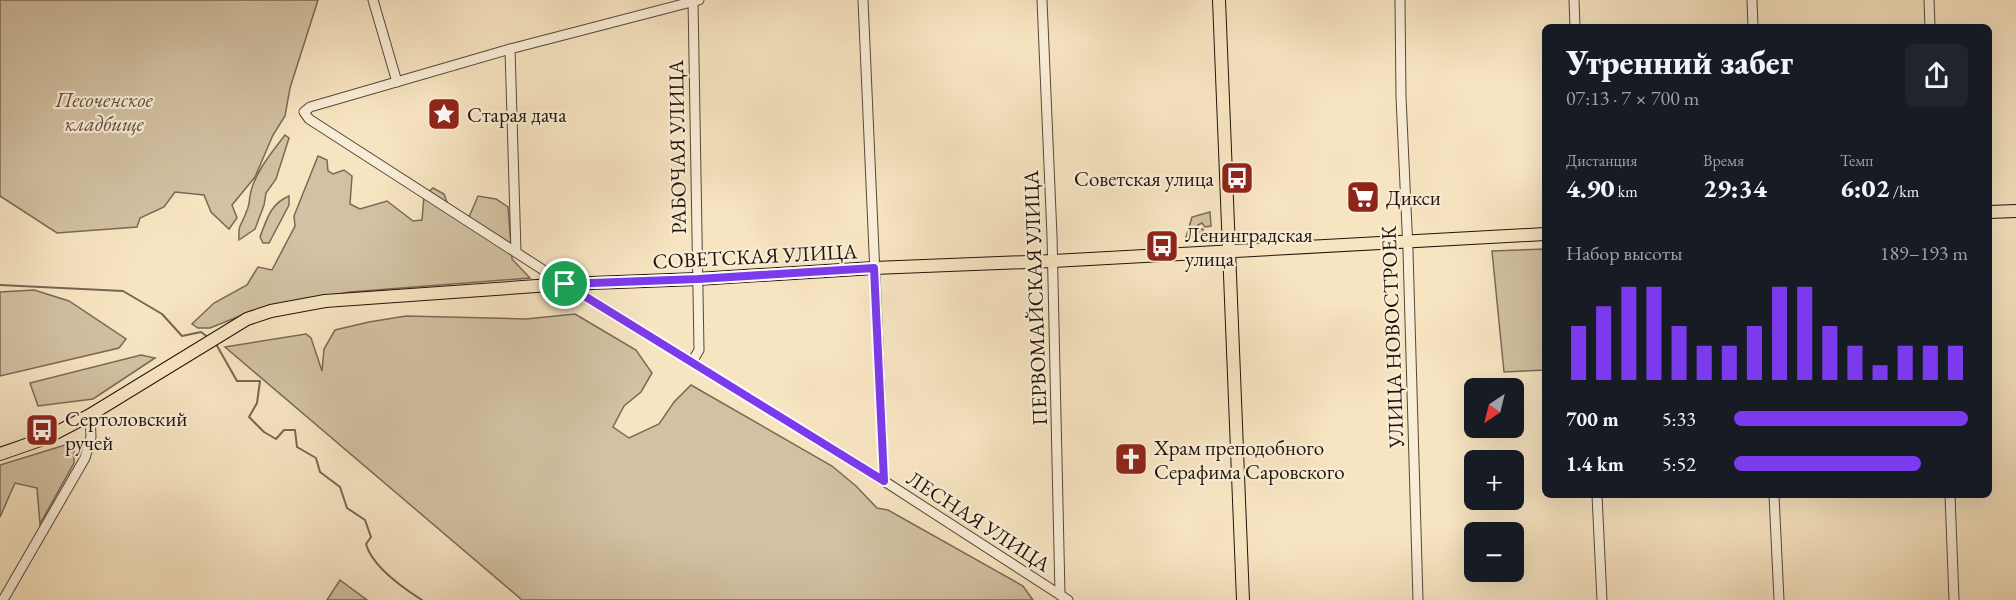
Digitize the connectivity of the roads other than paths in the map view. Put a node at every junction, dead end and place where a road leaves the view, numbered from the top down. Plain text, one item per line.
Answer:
1 (373, 0) edge
2 (695, 0) edge
3 (863, 0) edge
4 (1042, 0) edge
5 (1219, 0) edge
6 (1400, 0) edge
7 (1574, 0) edge
8 (1752, 0) edge
9 (1929, 0) edge
10 (1575, 24) edge
11 (1753, 24) edge
12 (1930, 24) edge
13 (510, 49) junction
14 (397, 82) junction
15 (2016, 211) edge
16 (1992, 212) edge
17 (1542, 234) edge
18 (1408, 242) junction
19 (516, 252) junction
20 (1229, 252) junction
21 (1053, 261) junction
22 (874, 268) junction
23 (698, 279) junction
24 (565, 284) junction
25 (692, 362) junction
26 (90, 415) junction
27 (0, 454) edge
28 (884, 481) junction
29 (1597, 498) edge
30 (1774, 498) edge
31 (1950, 498) edge
32 (1064, 598) edge
33 (3, 600) edge
34 (1243, 600) edge
35 (1418, 600) edge
36 (1602, 600) edge
37 (1779, 600) edge
38 (1954, 600) edge

1 - 14 street
2 - 13 street
2 - 23 street, РАБОЧАЯ УЛИЦА
3 - 22 street
4 - 21 street, ПЕРВОМАЙСКАЯ УЛИЦА
5 - 20 main road
6 - 18 street, УЛИЦА НОВОСТРОЕК
7 - 10 street
8 - 11 street
9 - 12 street
13 - 14 street
13 - 19 street
14 - 19 street, ЛЕСНАЯ УЛИЦА
15 - 16 main road
17 - 18 main road, СОВЕТСКАЯ УЛИЦА
18 - 20 main road, СОВЕТСКАЯ УЛИЦА
18 - 35 street, УЛИЦА НОВОСТРОЕК
19 - 24 street, ЛЕСНАЯ УЛИЦА
20 - 21 main road, СОВЕТСКАЯ УЛИЦА
20 - 34 main road
21 - 22 main road, СОВЕТСКАЯ УЛИЦА
21 - 32 street, ПЕРВОМАЙСКАЯ УЛИЦА
22 - 23 main road, СОВЕТСКАЯ УЛИЦА
22 - 28 street
23 - 24 main road, СОВЕТСКАЯ УЛИЦА
23 - 25 street, РАБОЧАЯ УЛИЦА
24 - 25 street, ЛЕСНАЯ УЛИЦА
24 - 26 main road, СОВЕТСКАЯ УЛИЦА
25 - 28 street, ЛЕСНАЯ УЛИЦА
26 - 27 main road, СОВЕТСКАЯ УЛИЦА
26 - 33 street
28 - 32 street, ЛЕСНАЯ УЛИЦА
29 - 36 street
30 - 37 street
31 - 38 street

